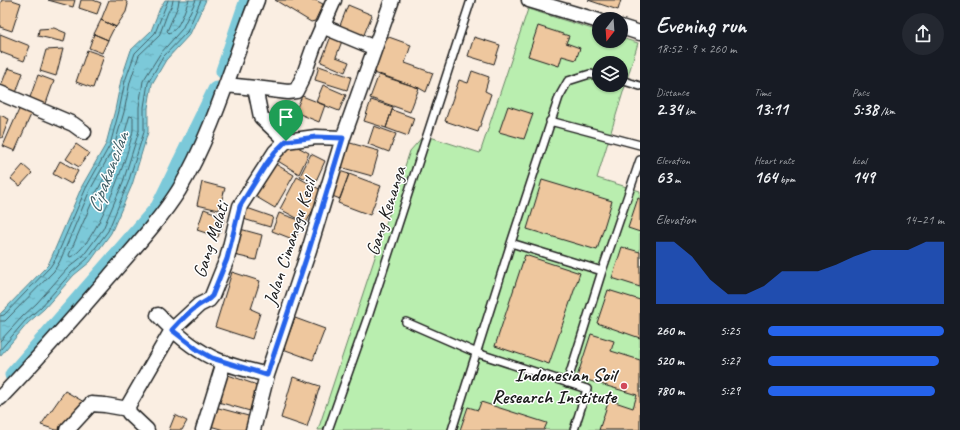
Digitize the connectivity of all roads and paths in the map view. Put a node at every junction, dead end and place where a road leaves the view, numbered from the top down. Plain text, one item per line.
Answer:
1 (257, 0) edge
2 (334, 0) edge
3 (392, 0) edge
4 (471, 0) edge
5 (529, 0) edge
6 (592, 19) edge
7 (322, 26) junction
8 (628, 29) edge
9 (640, 33) edge
10 (375, 48) junction
11 (592, 74) edge
12 (628, 82) edge
13 (226, 85) junction
14 (640, 86) edge
15 (255, 88) junction
16 (0, 93) edge
17 (550, 121) junction
18 (84, 132) dead end
19 (343, 138) junction
20 (286, 141) junction
21 (640, 145) edge
22 (640, 160) edge
23 (511, 243) junction
24 (602, 271) junction
25 (158, 315) dead end
26 (406, 322) dead end
27 (172, 330) junction
28 (477, 353) junction
29 (224, 362) junction
30 (267, 375) junction
31 (567, 383) junction
32 (0, 398) edge
33 (128, 408) junction
34 (67, 430) edge
35 (147, 430) edge
36 (203, 430) edge
37 (253, 430) edge
38 (328, 430) edge
39 (452, 430) edge
40 (574, 430) edge

1 - 13 street
2 - 7 street
3 - 10 street, Jalan Cimanggu Kecil
4 - 38 lane, Gang Kenanga
5 - 6 street
7 - 10 street
7 - 15 street
8 - 9 street
10 - 19 street, Jalan Cimanggu Kecil
11 - 17 lane
12 - 14 lane
13 - 15 street
13 - 32 street
15 - 20 street
16 - 18 street
17 - 21 lane
17 - 23 lane
19 - 20 street
19 - 30 street, Jalan Cimanggu Kecil
20 - 27 street, Gang Melati
22 - 24 lane
23 - 24 lane
23 - 28 lane
24 - 31 lane
25 - 27 street
26 - 28 lane
27 - 29 street
27 - 33 street, Gang Melati
28 - 31 lane
28 - 39 lane
29 - 30 street
29 - 36 street
30 - 37 street, Jalan Cimanggu Kecil
31 - 40 lane
33 - 34 street
33 - 35 street

